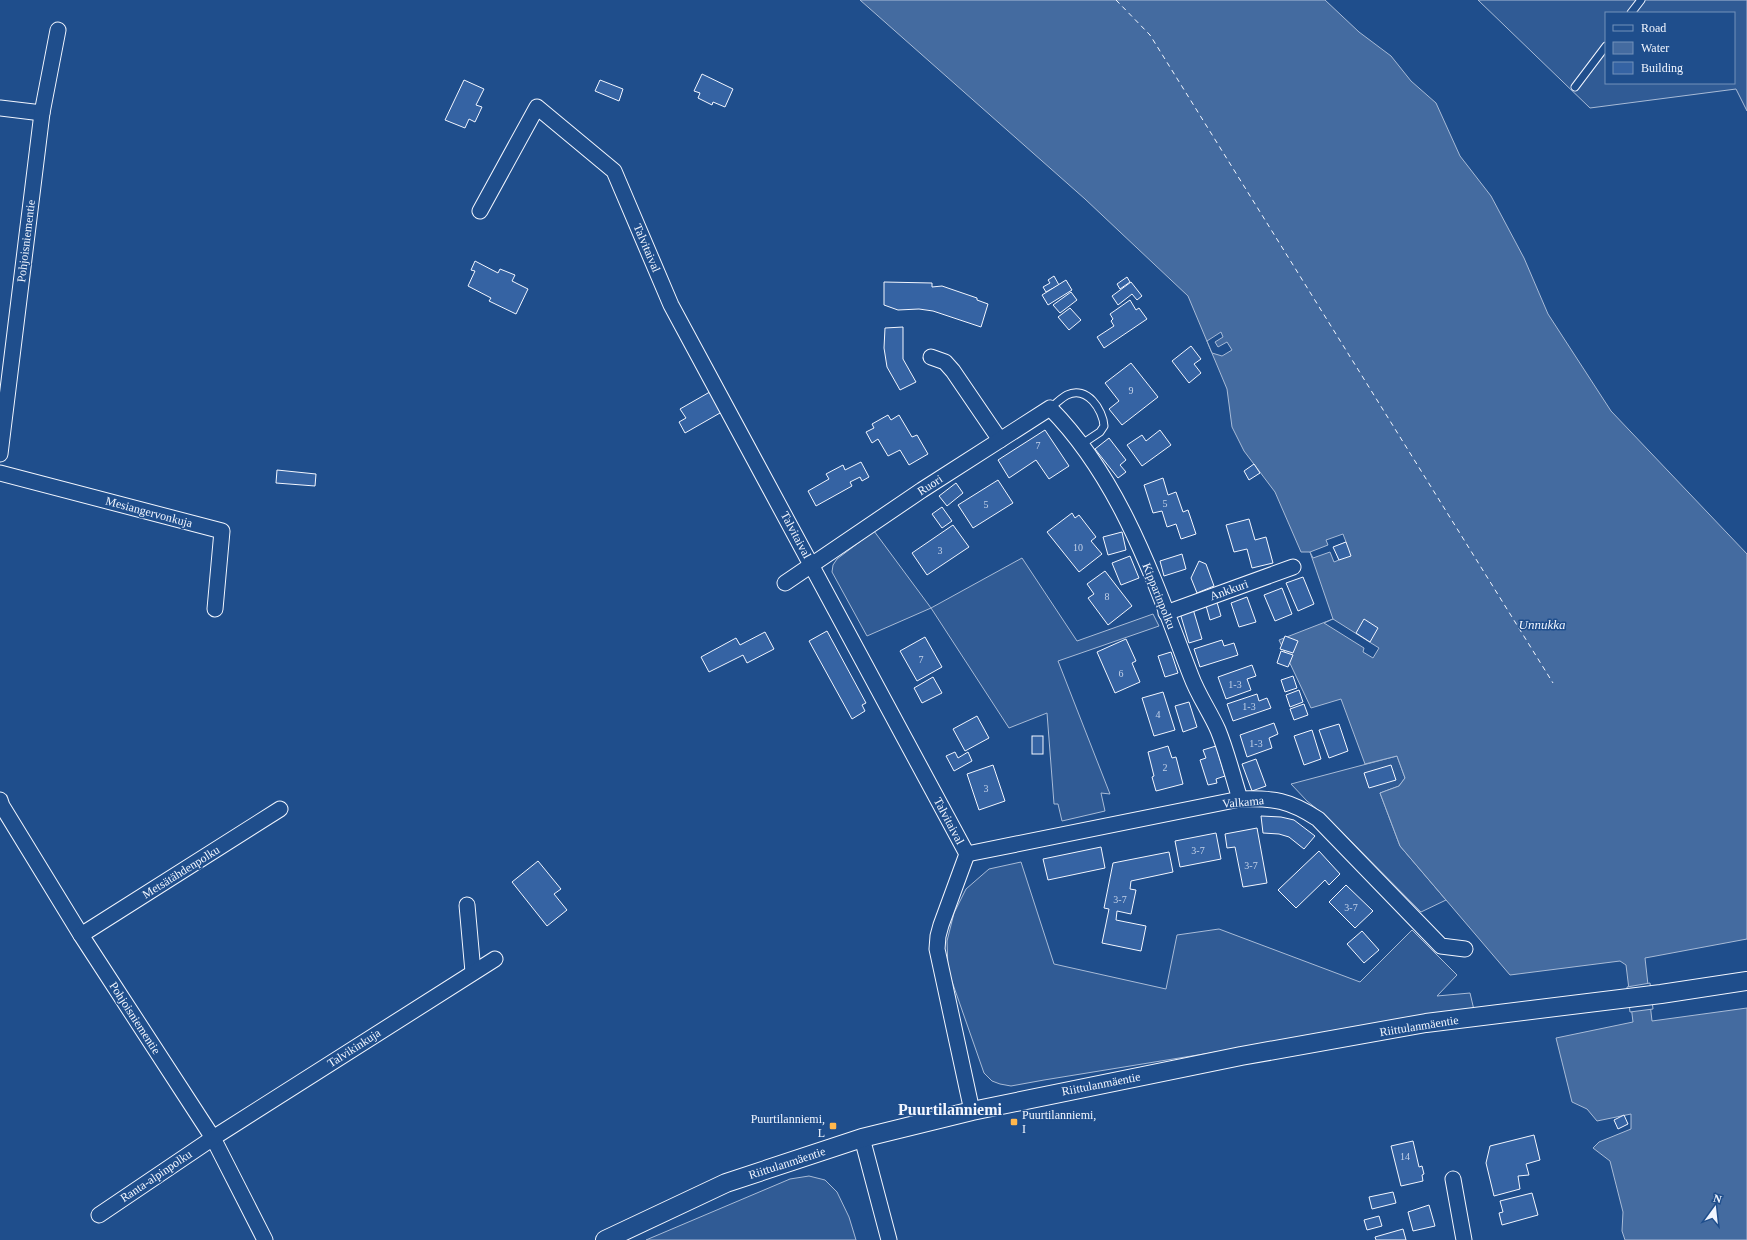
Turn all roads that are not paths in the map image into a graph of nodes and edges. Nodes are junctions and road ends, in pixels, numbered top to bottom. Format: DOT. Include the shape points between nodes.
graph roads {
  1 [pos="1641,0"];
  2 [pos="1632,12"];
  3 [pos="58,30"];
  4 [pos="1605,47"];
  5 [pos="1575,87"];
  6 [pos="0,108"];
  7 [pos="42,113"];
  8 [pos="480,211"];
  9 [pos="932,357"];
  10 [pos="1050,408"];
  11 [pos="1000,440"];
  12 [pos="1082,444"];
  13 [pos="0,454"];
  14 [pos="0,473"];
  15 [pos="811,565"];
  16 [pos="1293,567"];
  17 [pos="785,583"];
  18 [pos="215,609"];
  19 [pos="1166,612"];
  20 [pos="1240,799"];
  21 [pos="0,800"];
  22 [pos="280,809"];
  23 [pos="966,854"];
  24 [pos="467,906"];
  25 [pos="81,935"];
  26 [pos="1465,949"];
  27 [pos="495,959"];
  28 [pos="473,972"];
  29 [pos="1747,981"];
  30 [pos="972,1111"];
  31 [pos="213,1138"];
  32 [pos="862,1138"];
  33 [pos="1453,1179"];
  34 [pos="99,1215"];
  35 [pos="265,1240"];
  36 [pos="604,1240"];
  37 [pos="889,1240"];
  38 [pos="1464,1240"];
  1 -- 2 [label="lane"];
  3 -- 7 [label="street, Pohjoisniementie"];
  4 -- 5 [label="lane"];
  6 -- 7 [label="street"];
  7 -- 13 [label="street, Pohjoisniementie"];
  8 -- 15 [label="street, Talvitaival" via="537,107 614,170 671,305"];
  9 -- 11 [label="street" via="945,362 953,371"];
  10 -- 11 [label="street, Ruori"];
  10 -- 12 [label="street, Kipparinpolku"];
  10 -- 12 [label="lane" via="1068,394 1078,393 1093,401 1100,410 1104,426 1100,432"];
  11 -- 15 [label="street, Ruori"];
  12 -- 19 [label="street, Kipparinpolku" via="1125,515"];
  14 -- 18 [label="street, Mesiangervonkuja" via="222,531"];
  15 -- 17 [label="street, Ruori"];
  15 -- 23 [label="street, Talvitaival"];
  16 -- 19 [label="street, Ankkuri"];
  19 -- 20 [label="street, Kipparinpolku" via="1192,680 1218,731"];
  20 -- 23 [label="street, Valkama"];
  20 -- 26 [label="street, Valkama" via="1261,798 1300,807 1318,819 1441,946"];
  21 -- 25 [label="street, Pohjoisniementie"];
  22 -- 25 [label="street, Metsätähdenpolku"];
  23 -- 30 [label="street, Talvitaival" via="941,925 937,949"];
  24 -- 28 [label="street"];
  25 -- 31 [label="street, Pohjoisniementie"];
  27 -- 28 [label="street, Talvikinkuja"];
  28 -- 31 [label="street, Talvikinkuja"];
  29 -- 30 [label="street, Riittulanmäentie" via="1426,1024 1241,1056"];
  30 -- 32 [label="street, Riittulanmäentie"];
  31 -- 34 [label="street, Ranta-alpinpolku"];
  31 -- 35 [label="street, Pohjoisniementie"];
  32 -- 36 [label="street, Riittulanmäentie" via="726,1183"];
  32 -- 37 [label="street"];
  33 -- 38 [label="street"];
}
